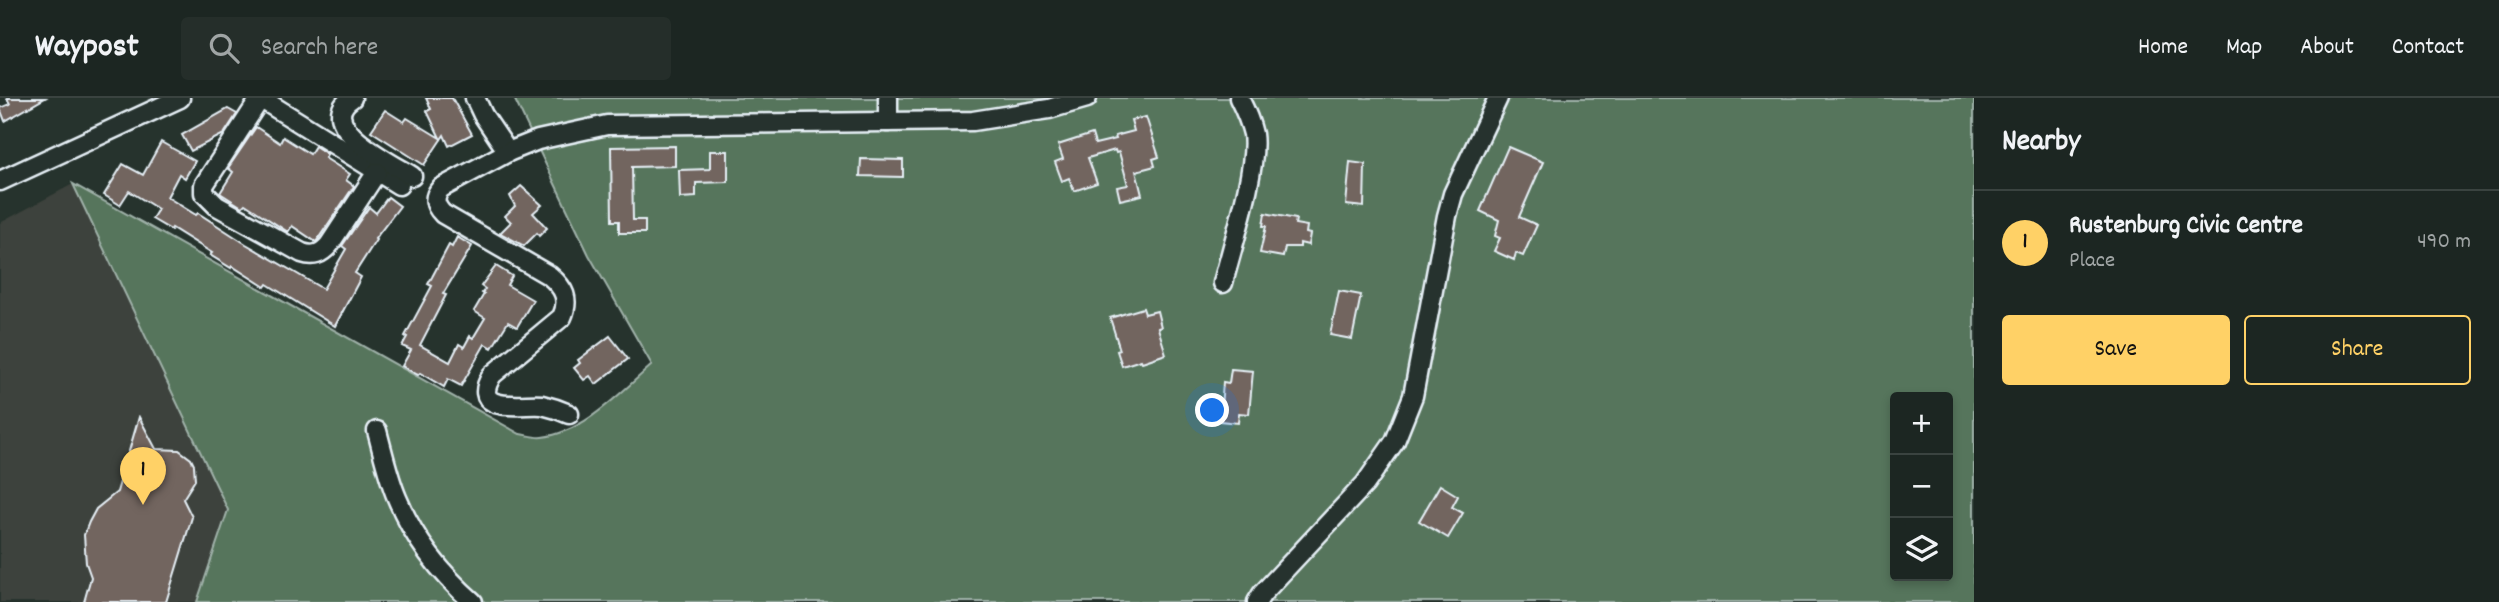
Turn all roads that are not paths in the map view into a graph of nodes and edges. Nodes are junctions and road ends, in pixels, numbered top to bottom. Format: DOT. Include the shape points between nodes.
graph roads {
  1 [pos="180,98"];
  2 [pos="260,98"];
  3 [pos="352,98"];
  4 [pos="475,98"];
  5 [pos="888,98"];
  6 [pos="1087,98"];
  7 [pos="1239,98"];
  8 [pos="1498,98"];
  9 [pos="888,122"];
  10 [pos="508,152"];
  11 [pos="377,172"];
  12 [pos="0,181"];
  13 [pos="1223,283"];
  14 [pos="569,414"];
  15 [pos="377,431"];
  16 [pos="473,602"];
  17 [pos="1257,602"];
  1 -- 12 [label="street"];
  2 -- 11 [label="street"];
  2 -- 11 [label="street" via="204,185 204,193 217,206 310,256 329,245"];
  3 -- 11 [label="street" via="340,111 351,136 406,181"];
  4 -- 10 [label="street"];
  5 -- 9 [label="street"];
  6 -- 9 [label="street" via="973,121"];
  7 -- 13 [label="street" via="1254,148"];
  8 -- 17 [label="street" via="1447,216 1413,396 1395,441 1365,484"];
  9 -- 10 [label="street" via="607,125 538,139"];
  10 -- 14 [label="street" via="441,188 435,201 443,214 561,286 566,295 562,317 492,375 487,393 501,406 539,405"];
  15 -- 16 [label="street" via="396,498 420,542 447,579"];
}
